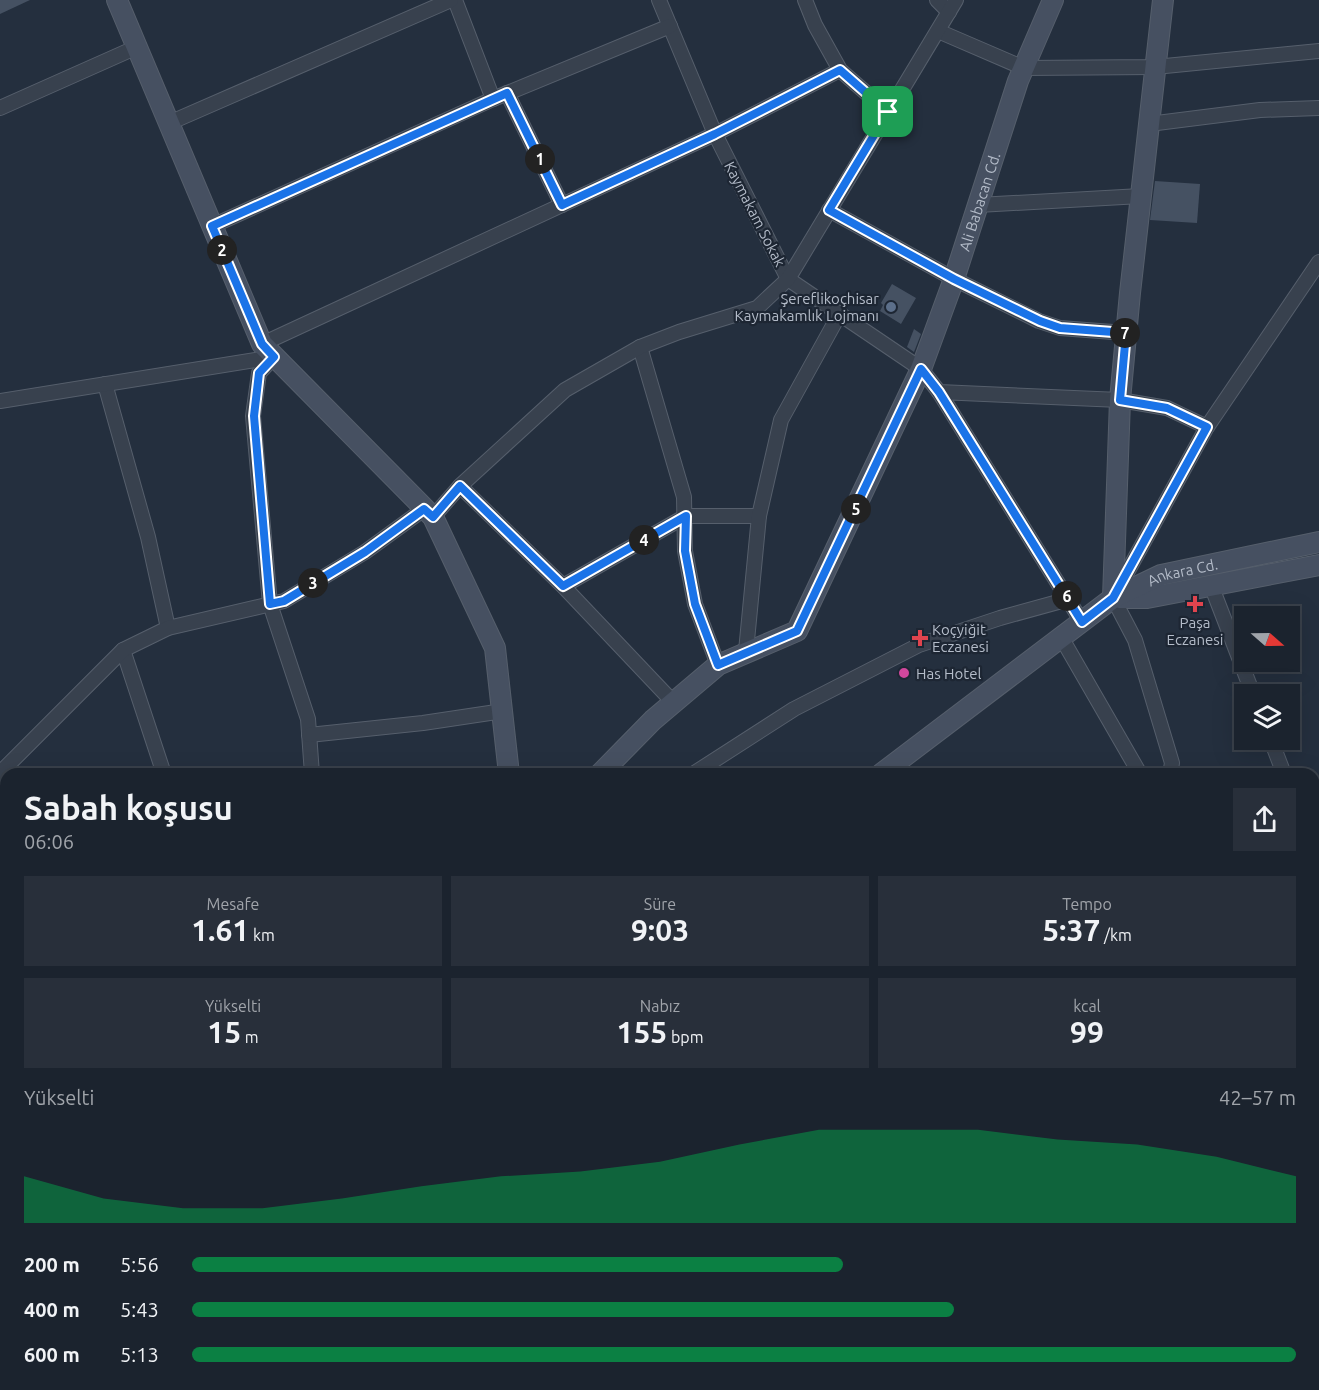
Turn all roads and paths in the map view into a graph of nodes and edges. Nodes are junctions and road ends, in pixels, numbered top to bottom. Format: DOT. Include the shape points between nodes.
graph roads {
  1 [pos="117,0"];
  2 [pos="453,0"];
  3 [pos="659,0"];
  4 [pos="805,0"];
  5 [pos="938,0"];
  6 [pos="956,0"];
  7 [pos="1053,0"];
  8 [pos="1163,0"];
  9 [pos="949,12"];
  10 [pos="670,26"];
  11 [pos="938,31"];
  12 [pos="137,47"];
  13 [pos="1319,51"];
  14 [pos="1024,68"];
  15 [pos="1155,68"];
  16 [pos="840,70"];
  17 [pos="507,93"];
  18 [pos="493,99"];
  19 [pos="0,108"];
  20 [pos="1319,108"];
  21 [pos="888,112"];
  22 [pos="169,123"];
  23 [pos="1149,124"];
  24 [pos="715,134"];
  25 [pos="1141,196"];
  26 [pos="562,205"];
  27 [pos="978,205"];
  28 [pos="829,210"];
  29 [pos="212,226"];
  30 [pos="1319,262"];
  31 [pos="788,279"];
  32 [pos="954,279"];
  33 [pos="839,315"];
  34 [pos="1126,333"];
  35 [pos="640,347"];
  36 [pos="268,351"];
  37 [pos="921,369"];
  38 [pos="105,384"];
  39 [pos="939,392"];
  40 [pos="1120,400"];
  41 [pos="0,401"];
  42 [pos="1207,427"];
  43 [pos="460,486"];
  44 [pos="428,513"];
  45 [pos="686,516"];
  46 [pos="759,516"];
  47 [pos="1319,542"];
  48 [pos="1319,565"];
  49 [pos="1211,585"];
  50 [pos="563,586"];
  51 [pos="1113,598"];
  52 [pos="1069,599"];
  53 [pos="270,604"];
  54 [pos="1082,622"];
  55 [pos="168,628"];
  56 [pos="1061,637"];
  57 [pos="123,650"];
  58 [pos="746,651"];
  59 [pos="718,665"];
  60 [pos="1249,684"];
  61 [pos="673,702"];
  62 [pos="503,711"];
  63 [pos="309,735"];
  64 [pos="1275,750"];
  65 [pos="5,768"];
  66 [pos="163,768"];
  67 [pos="312,768"];
  68 [pos="508,768"];
  69 [pos="606,768"];
  70 [pos="702,768"];
  71 [pos="896,768"];
  72 [pos="1137,768"];
  73 [pos="1171,768"];
  74 [pos="1282,768"];
  1 -- 12 [label="street"];
  2 -- 18 [label="street"];
  2 -- 22 [label="street"];
  3 -- 10 [label="street, Kaymakam Sokak"];
  4 -- 16 [label="street"];
  5 -- 9 [label="street"];
  6 -- 9 [label="street"];
  7 -- 14 [label="street, Ali Babacan Cd."];
  8 -- 15 [label="street"];
  9 -- 11 [label="street"];
  10 -- 17 [label="street"];
  10 -- 24 [label="street, Kaymakam Sokak"];
  11 -- 14 [label="street"];
  11 -- 21 [label="street"];
  12 -- 19 [label="street"];
  12 -- 22 [label="street"];
  13 -- 15 [label="street"];
  14 -- 15 [label="street"];
  14 -- 27 [label="street, Ali Babacan Cd."];
  15 -- 23 [label="street"];
  16 -- 21 [label="street"];
  16 -- 24 [label="street"];
  17 -- 18 [label="street"];
  17 -- 26 [label="street"];
  18 -- 29 [label="street"];
  20 -- 23 [label="street" via="1260,110"];
  21 -- 28 [label="street"];
  22 -- 29 [label="street"];
  23 -- 25 [label="street"];
  24 -- 26 [label="street"];
  24 -- 31 [label="street, Kaymakam Sokak"];
  25 -- 27 [label="street"];
  25 -- 34 [label="street"];
  26 -- 36 [label="street"];
  27 -- 32 [label="street, Ali Babacan Cd."];
  28 -- 31 [label="street"];
  28 -- 32 [label="street"];
  29 -- 36 [label="street"];
  30 -- 42 [label="street"];
  31 -- 33 [label="street, Kaymakam Sokak"];
  31 -- 35 [label="street" via="757,308"];
  32 -- 34 [label="street" via="1060,328"];
  32 -- 37 [label="street, Ali Babacan Cd."];
  33 -- 37 [label="street, Kaymakam Sokak"];
  33 -- 46 [label="street" via="781,420"];
  34 -- 40 [label="street"];
  35 -- 43 [label="street" via="565,390"];
  35 -- 45 [label="street" via="684,497"];
  36 -- 38 [label="street"];
  36 -- 44 [label="street"];
  36 -- 53 [label="street" via="259,373 254,416"];
  37 -- 39 [label="street, Kaymakam Sokak"];
  37 -- 58 [label="street, Ali Babacan Cd." via="797,631"];
  38 -- 41 [label="street"];
  38 -- 55 [label="street" via="148,537"];
  39 -- 40 [label="street"];
  39 -- 52 [label="street, Kaymakam Sokak"];
  40 -- 42 [label="street" via="1167,408"];
  40 -- 51 [label="street"];
  42 -- 51 [label="street"];
  43 -- 44 [label="street"];
  43 -- 50 [label="street"];
  44 -- 53 [label="street" via="284,601"];
  44 -- 62 [label="street" via="495,648"];
  45 -- 46 [label="street"];
  45 -- 50 [label="street"];
  45 -- 59 [label="street" via="685,551 695,604"];
  46 -- 58 [label="street"];
  47 -- 51 [label="street, Ankara Cd." via="1161,575"];
  48 -- 49 [label="street, Ankara Cd."];
  49 -- 51 [label="street, Ankara Cd." via="1148,598"];
  49 -- 60 [label="street"];
  50 -- 61 [label="street"];
  51 -- 54 [label="street"];
  51 -- 73 [label="street" via="1135,640"];
  52 -- 54 [label="street, Kaymakam Sokak"];
  52 -- 70 [label="street" via="919,645 794,709"];
  53 -- 55 [label="street"];
  53 -- 63 [label="street" via="308,719"];
  54 -- 56 [label="street"];
  55 -- 57 [label="street"];
  56 -- 71 [label="street"];
  56 -- 72 [label="street"];
  57 -- 65 [label="street"];
  57 -- 66 [label="street"];
  58 -- 59 [label="street"];
  59 -- 61 [label="street"];
  61 -- 69 [label="street"];
  62 -- 63 [label="street"];
  62 -- 68 [label="street"];
  63 -- 67 [label="street"];
  64 -- 74 [label="street"];
}
